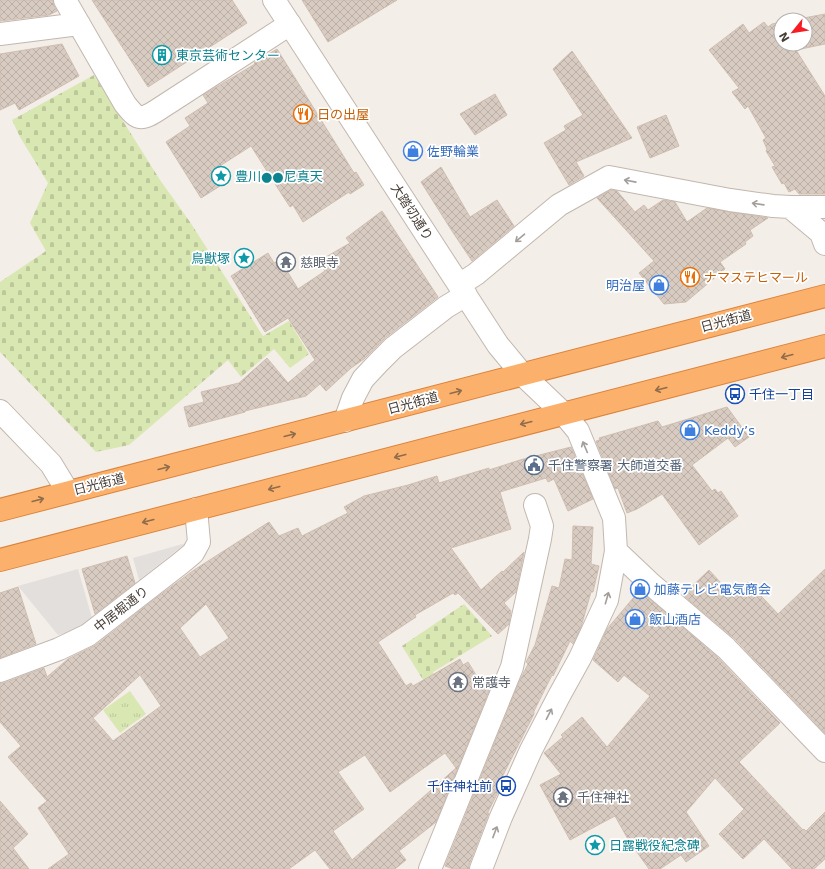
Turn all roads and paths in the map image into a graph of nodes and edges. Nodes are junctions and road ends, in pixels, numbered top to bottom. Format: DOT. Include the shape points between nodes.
graph roads {
  1 [pos="65,0"];
  2 [pos="274,0"];
  3 [pos="79,24"];
  4 [pos="290,24"];
  5 [pos="0,34"];
  6 [pos="790,207"];
  7 [pos="825,207"];
  8 [pos="824,235"];
  9 [pos="463,290"];
  10 [pos="825,296"];
  11 [pos="825,346"];
  12 [pos="522,374"];
  13 [pos="0,410"];
  14 [pos="564,414"];
  15 [pos="345,421"];
  16 [pos="68,492"];
  17 [pos="535,505"];
  18 [pos="196,509"];
  19 [pos="0,510"];
  20 [pos="616,551"];
  21 [pos="0,560"];
  22 [pos="0,671"];
  23 [pos="825,751"];
  24 [pos="430,869"];
  25 [pos="481,869"];
  1 -- 3 [label="street"];
  2 -- 4 [label="street, 大踏切通り"];
  3 -- 4 [label="street" via="125,104 134,115 140,117 146,117"];
  3 -- 5 [label="street"];
  4 -- 9 [label="street, 大踏切通り"];
  6 -- 7 [label="street"];
  6 -- 8 [label="street"];
  6 -- 9 [label="street, one-way" via="730,200 609,177 559,205 476,274"];
  9 -- 12 [label="street, 大踏切通り" via="498,345"];
  9 -- 15 [label="street" via="378,362 363,379"];
  10 -- 12 [label="highway, 日光街道"];
  11 -- 14 [label="highway, one-way"];
  12 -- 14 [label="street, 大踏切通り"];
  15 -- 12 [label="highway, 日光街道, one-way"];
  13 -- 16 [label="street" via="51,464"];
  14 -- 18 [label="highway, one-way"];
  20 -- 14 [label="street, 大踏切通り, one-way" via="614,518 578,432"];
  16 -- 15 [label="highway, 日光街道, one-way"];
  19 -- 16 [label="highway, 日光街道, one-way"];
  17 -- 24 [label="street" via="542,526 512,667"];
  18 -- 21 [label="highway, one-way"];
  18 -- 22 [label="street, 中居堀通り" via="199,542 181,563 88,635"];
  20 -- 23 [label="street" via="726,648"];
  25 -- 20 [label="street, 大踏切通り, one-way" via="531,750 580,658 607,600"];
}
